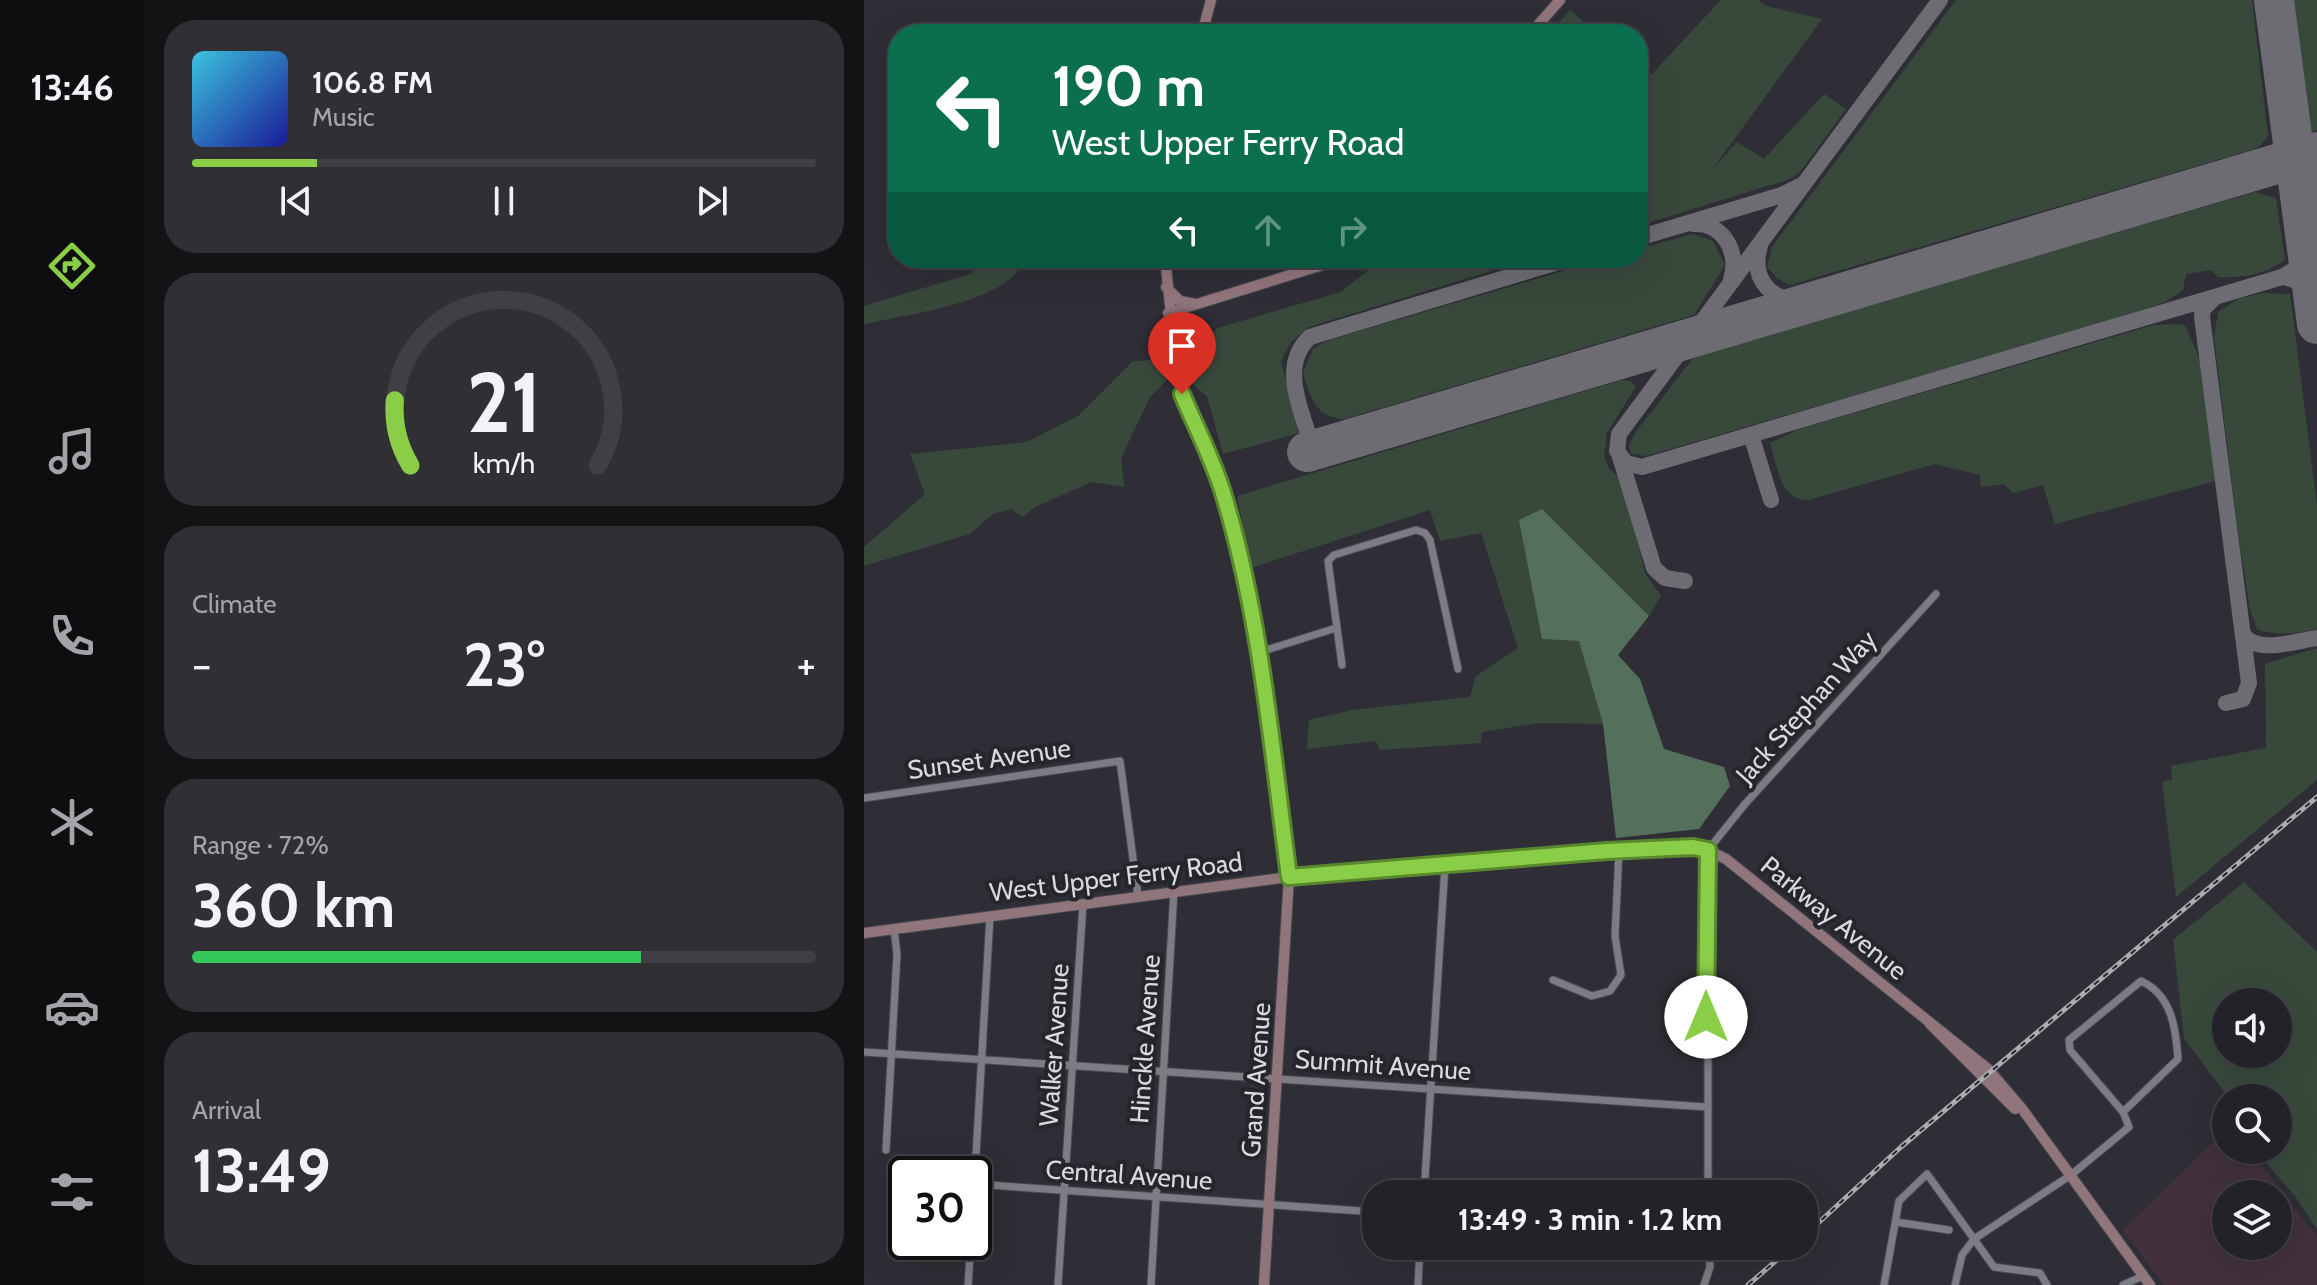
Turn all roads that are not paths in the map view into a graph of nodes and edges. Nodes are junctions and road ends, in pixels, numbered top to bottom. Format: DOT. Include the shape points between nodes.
graph roads {
  1 [pos="1211,0"];
  2 [pos="1560,0"];
  3 [pos="1205,24"];
  4 [pos="1539,24"];
  5 [pos="1165,268"];
  6 [pos="1313,268"];
  7 [pos="1166,287"];
  8 [pos="1197,304"];
  9 [pos="1168,313"];
  10 [pos="1936,594"];
  11 [pos="1336,628"];
  12 [pos="1257,653"];
  13 [pos="1342,665"];
  14 [pos="1458,669"];
  15 [pos="864,798"];
  16 [pos="1619,850"];
  17 [pos="1708,850"];
  18 [pos="1445,865"];
  19 [pos="1289,877"];
  20 [pos="1174,891"];
  21 [pos="1138,896"];
  22 [pos="1083,904"];
  23 [pos="990,916"];
  24 [pos="894,929"];
  25 [pos="864,933"];
  26 [pos="1553,980"];
  27 [pos="864,1052"];
  28 [pos="891,1054"];
  29 [pos="982,1060"];
  30 [pos="1073,1066"];
  31 [pos="1163,1072"];
  32 [pos="1278,1078"];
  33 [pos="1431,1089"];
  34 [pos="1707,1107"];
  35 [pos="2123,1112"];
  36 [pos="886,1150"];
  37 [pos="976,1156"];
  38 [pos="2071,1175"];
  39 [pos="1425,1180"];
  40 [pos="1708,1180"];
  41 [pos="992,1188"];
  42 [pos="1065,1191"];
  43 [pos="1155,1198"];
  44 [pos="1270,1204"];
  45 [pos="1362,1211"];
  46 [pos="1896,1222"];
  47 [pos="1949,1230"];
  48 [pos="1974,1239"];
  49 [pos="970,1260"];
  50 [pos="1419,1260"];
  51 [pos="1710,1260"];
  52 [pos="2141,1282"];
  53 [pos="968,1285"];
  54 [pos="1058,1285"];
  55 [pos="1151,1285"];
  56 [pos="1264,1285"];
  57 [pos="1418,1285"];
  58 [pos="1704,1285"];
  59 [pos="1884,1285"];
  60 [pos="1955,1285"];
  61 [pos="2047,1285"];
  62 [pos="2123,1285"];
  1 -- 3 [label="main road"];
  2 -- 4 [label="main road"];
  5 -- 7 [label="main road, Grand Avenue"];
  6 -- 8 [label="main road"];
  7 -- 8 [label="main road" via="1180,301"];
  7 -- 9 [label="main road, Grand Avenue"];
  8 -- 9 [label="main road"];
  9 -- 12 [label="main road, Grand Avenue" via="1178,379 1229,513"];
  10 -- 17 [label="street, Jack Stephan Way"];
  11 -- 12 [label="street"];
  11 -- 13 [label="street"];
  11 -- 14 [label="street" via="1326,569 1334,555 1421,531 1430,540"];
  12 -- 19 [label="main road, Grand Avenue"];
  15 -- 21 [label="street, Sunset Avenue" via="1120,761"];
  16 -- 17 [label="main road, West Upper Ferry Road"];
  16 -- 18 [label="main road, West Upper Ferry Road"];
  16 -- 26 [label="street" via="1618,981 1610,991 1592,996"];
  17 -- 34 [label="street"];
  17 -- 38 [label="main road, Parkway Avenue" via="1726,859 1988,1069"];
  18 -- 19 [label="main road, West Upper Ferry Road"];
  18 -- 33 [label="street"];
  19 -- 20 [label="main road, West Upper Ferry Road"];
  19 -- 32 [label="main road, Grand Avenue"];
  20 -- 21 [label="main road, West Upper Ferry Road"];
  20 -- 31 [label="street, Hinckle Avenue"];
  21 -- 22 [label="main road, West Upper Ferry Road"];
  22 -- 23 [label="main road, West Upper Ferry Road"];
  22 -- 30 [label="street, Walker Avenue"];
  23 -- 24 [label="main road, West Upper Ferry Road"];
  23 -- 29 [label="street"];
  24 -- 25 [label="main road, West Upper Ferry Road"];
  24 -- 28 [label="street"];
  27 -- 28 [label="street, Summit Avenue"];
  28 -- 29 [label="street, Summit Avenue"];
  28 -- 36 [label="street"];
  29 -- 30 [label="street, Summit Avenue"];
  29 -- 37 [label="street"];
  30 -- 31 [label="street, Summit Avenue"];
  30 -- 42 [label="street, Walker Avenue"];
  31 -- 32 [label="street, Summit Avenue"];
  31 -- 43 [label="street, Hinckle Avenue"];
  32 -- 33 [label="street, Summit Avenue"];
  32 -- 44 [label="main road, Grand Avenue"];
  33 -- 34 [label="street, Summit Avenue"];
  33 -- 39 [label="street"];
  34 -- 40 [label="street"];
  35 -- 35 [label="street" via="2070,1050 2069,1040 2141,981 2172,1012 2178,1059"];
  35 -- 38 [label="street" via="2129,1127"];
  38 -- 48 [label="street"];
  38 -- 52 [label="main road, Parkway Avenue"];
  41 -- 42 [label="street, Central Avenue"];
  42 -- 43 [label="street, Central Avenue"];
  42 -- 54 [label="street, Walker Avenue"];
  43 -- 44 [label="street, Central Avenue"];
  43 -- 55 [label="street, Hinckle Avenue"];
  44 -- 45 [label="street, Central Avenue"];
  44 -- 56 [label="main road, Grand Avenue"];
  46 -- 47 [label="street"];
  46 -- 48 [label="street" via="1899,1201 1927,1174"];
  46 -- 59 [label="street"];
  48 -- 60 [label="street" via="1962,1255"];
  48 -- 61 [label="street" via="1994,1267 2040,1273"];
  49 -- 53 [label="street"];
  50 -- 57 [label="street"];
  51 -- 58 [label="street"];
  52 -- 62 [label="street"];
}
